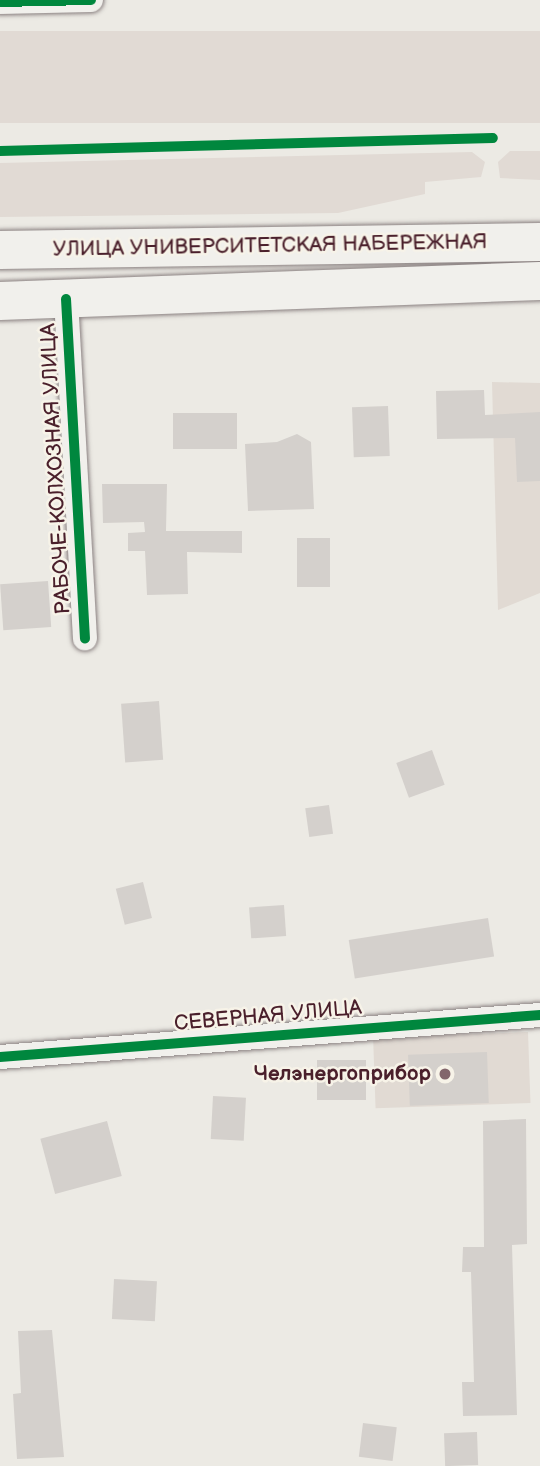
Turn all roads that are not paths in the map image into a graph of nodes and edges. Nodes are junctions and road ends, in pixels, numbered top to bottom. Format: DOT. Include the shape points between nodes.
graph roads {
  1 [pos="91,0"];
  2 [pos="0,2"];
  3 [pos="540,242"];
  4 [pos="0,250"];
  5 [pos="540,281"];
  6 [pos="66,299"];
  7 [pos="0,301"];
  8 [pos="85,638"];
  9 [pos="540,1015"];
  10 [pos="0,1057"];
  1 -- 2 [label="street"];
  3 -- 4 [label="main road, УЛИЦА УНИВЕРСИТЕТСКАЯ НАБЕРЕЖНАЯ"];
  5 -- 6 [label="main road, УЛИЦА УНИВЕРСИТЕТСКАЯ НАБЕРЕЖНАЯ"];
  6 -- 7 [label="main road, УЛИЦА УНИВЕРСИТЕТСКАЯ НАБЕРЕЖНАЯ"];
  6 -- 8 [label="street, РАБОЧЕ-КОЛХОЗНАЯ УЛИЦА"];
  9 -- 10 [label="street, СЕВЕРНАЯ УЛИЦА"];
}
